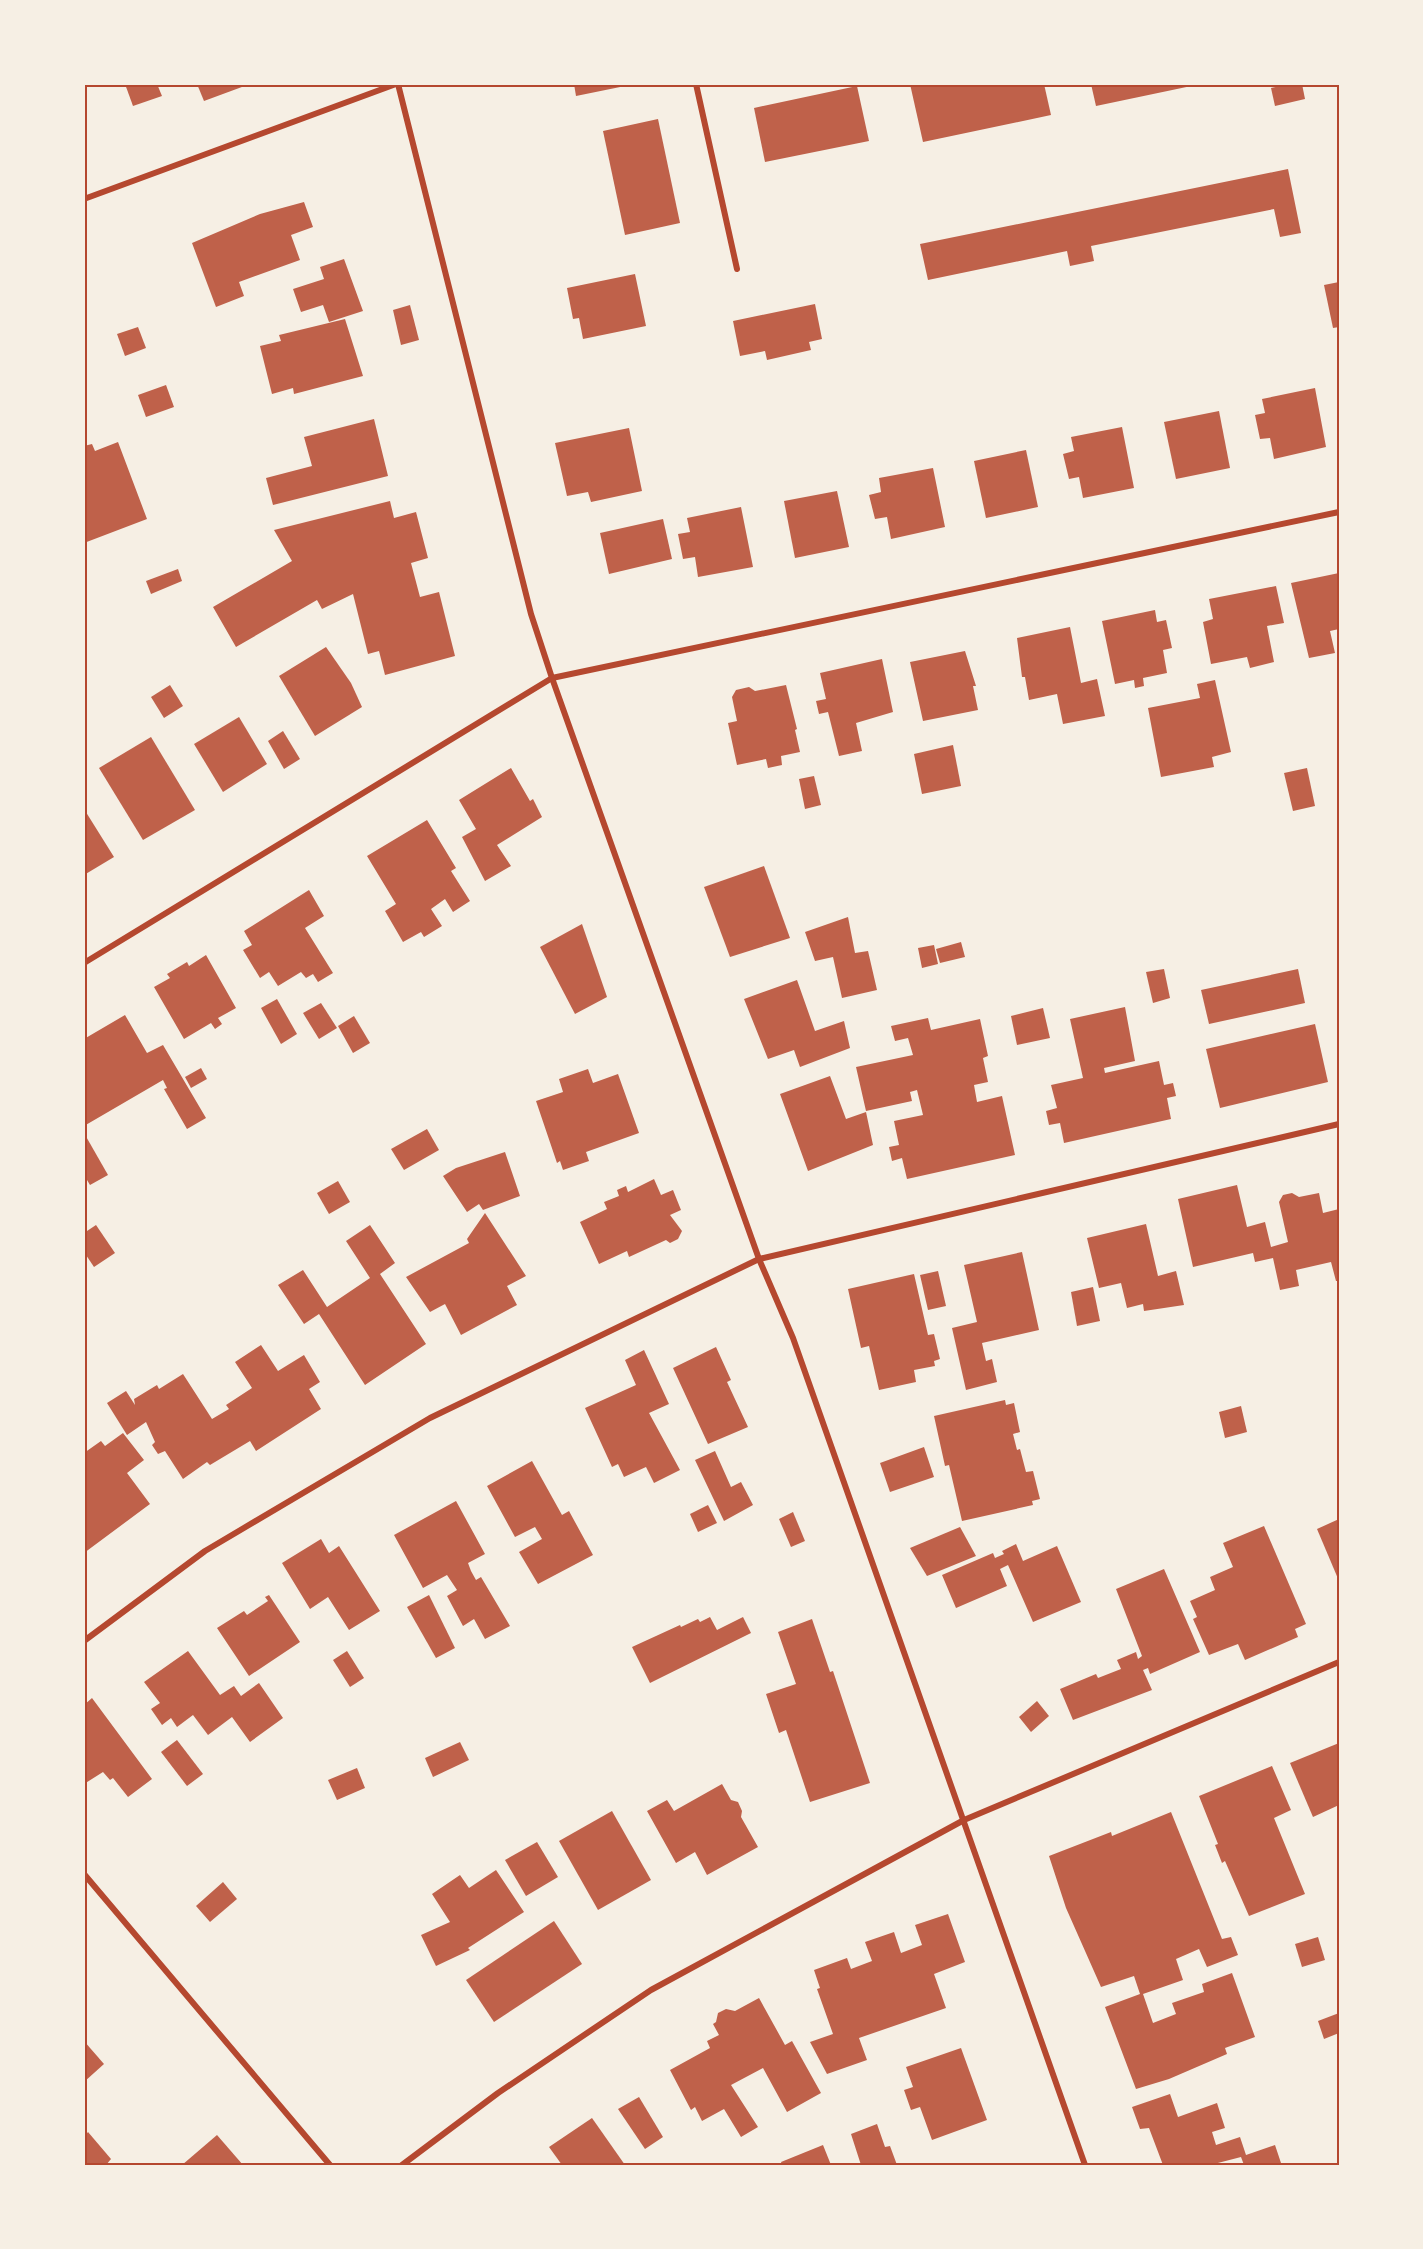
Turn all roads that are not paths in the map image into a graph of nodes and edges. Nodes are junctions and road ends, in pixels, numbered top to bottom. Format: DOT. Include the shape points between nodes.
graph roads {
  1 [pos="397,84"];
  2 [pos="696,84"];
  3 [pos="84,199"];
  4 [pos="737,268"];
  5 [pos="1339,512"];
  6 [pos="552,678"];
  7 [pos="84,963"];
  8 [pos="1339,1124"];
  9 [pos="759,1259"];
  10 [pos="84,1641"];
  11 [pos="1339,1662"];
  12 [pos="964,1820"];
  13 [pos="84,1874"];
  14 [pos="330,2165"];
  15 [pos="402,2165"];
  16 [pos="1085,2165"];
  1 -- 3 [label="street"];
  1 -- 6 [label="street" via="531,614"];
  2 -- 4 [label="street"];
  5 -- 6 [label="street"];
  6 -- 7 [label="street"];
  6 -- 9 [label="street"];
  8 -- 9 [label="street"];
  9 -- 10 [label="street" via="430,1418 205,1551"];
  9 -- 12 [label="street" via="793,1338"];
  11 -- 12 [label="street"];
  12 -- 15 [label="street" via="651,1990 498,2093"];
  12 -- 16 [label="street"];
  13 -- 14 [label="street"];
}
